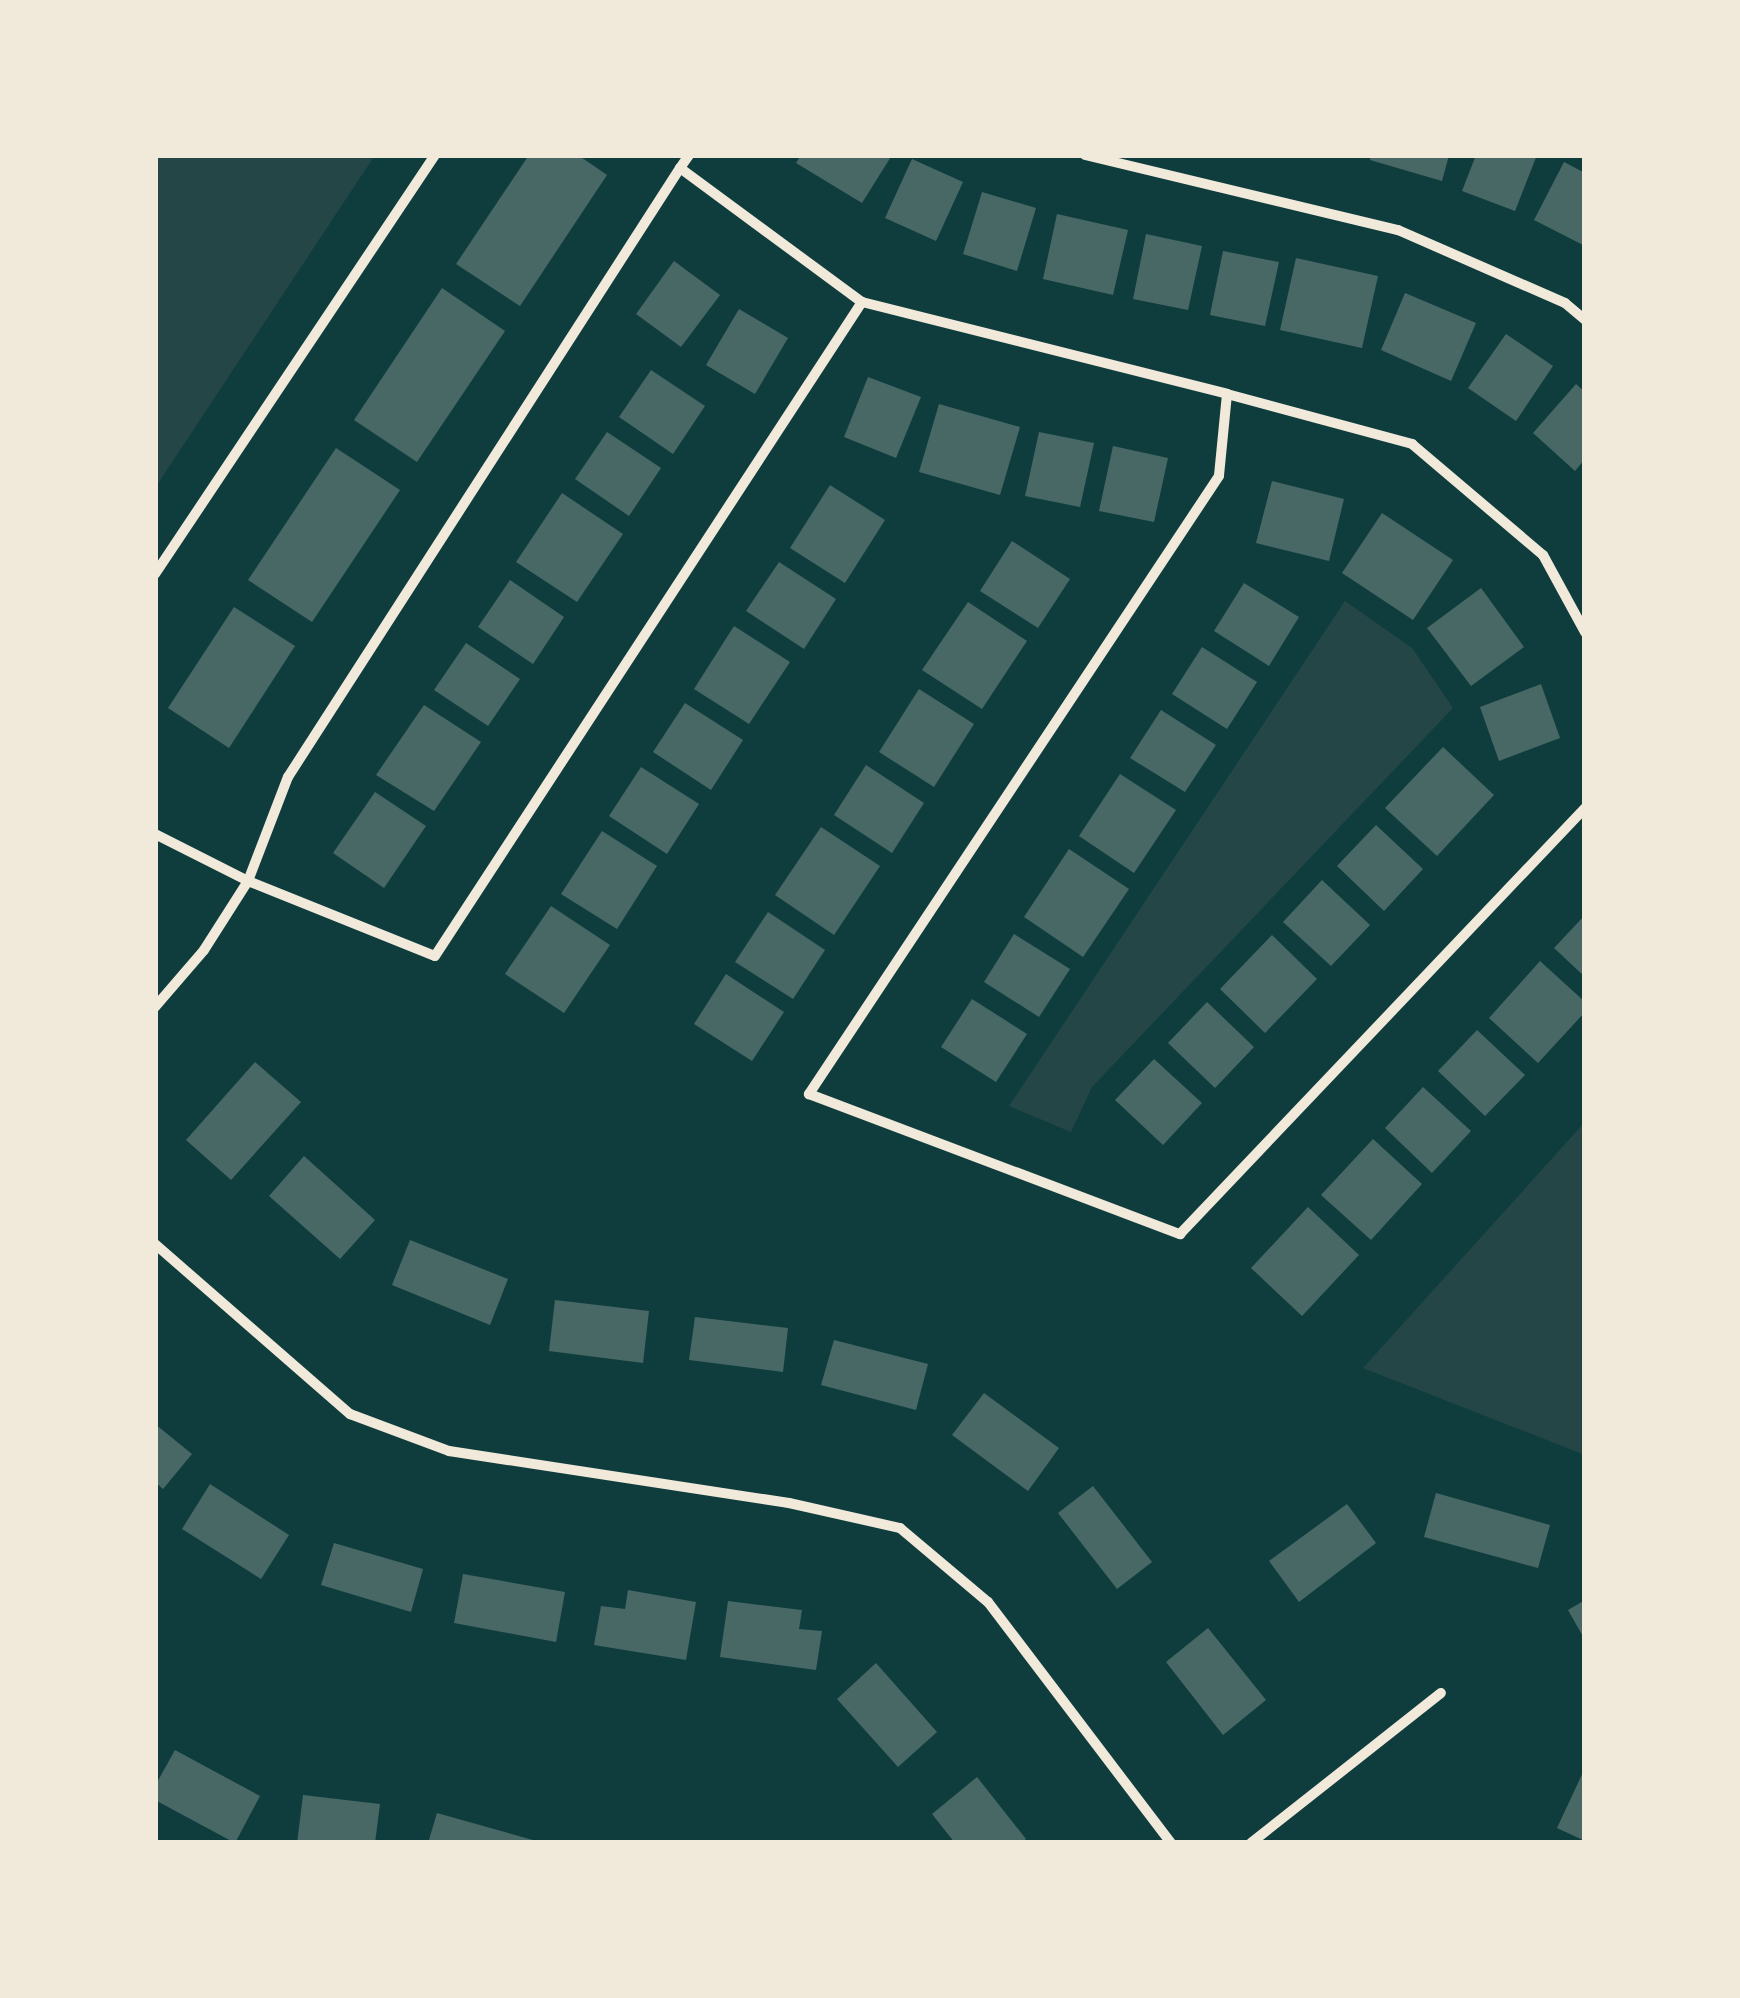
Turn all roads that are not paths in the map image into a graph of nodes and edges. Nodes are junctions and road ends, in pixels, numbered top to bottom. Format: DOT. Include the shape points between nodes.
graph roads {
  1 [pos="436,155"];
  2 [pos="689,155"];
  3 [pos="1085,155"];
  4 [pos="680,168"];
  5 [pos="862,302"];
  6 [pos="1585,320"];
  7 [pos="1226,394"];
  8 [pos="155,574"];
  9 [pos="1585,632"];
  10 [pos="1585,808"];
  11 [pos="155,834"];
  12 [pos="248,881"];
  13 [pos="155,1007"];
  14 [pos="155,1244"];
  15 [pos="1440,1693"];
  16 [pos="1171,1843"];
  17 [pos="1251,1843"];
  1 -- 8 [label="street"];
  2 -- 4 [label="street"];
  3 -- 6 [label="street" via="1398,230 1565,303"];
  4 -- 5 [label="street"];
  4 -- 12 [label="street" via="288,777"];
  5 -- 7 [label="street"];
  5 -- 12 [label="street" via="435,956"];
  7 -- 9 [label="street" via="1412,444 1544,555"];
  7 -- 10 [label="street" via="1219,476 809,1094 1180,1234"];
  11 -- 12 [label="street"];
  12 -- 13 [label="street" via="204,950"];
  14 -- 16 [label="street" via="350,1414 449,1451 789,1503 900,1528 988,1602"];
  15 -- 17 [label="street"];
}
